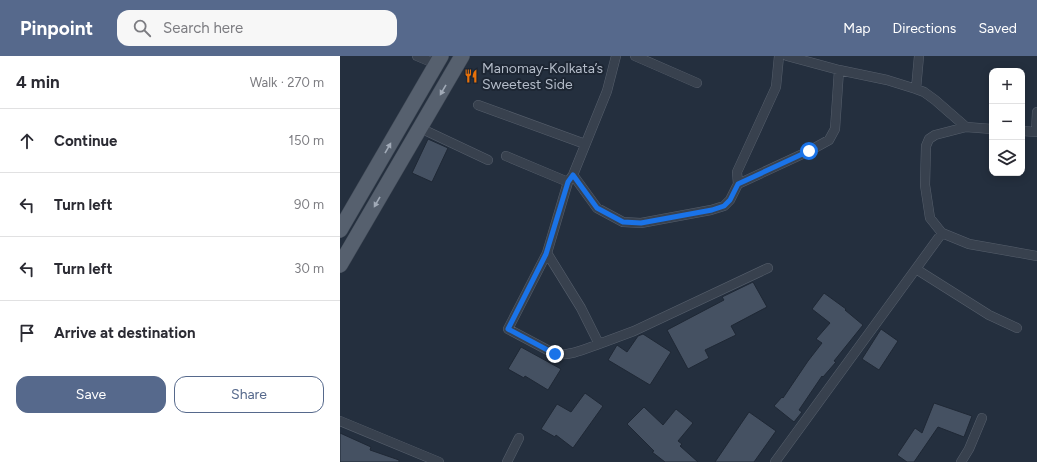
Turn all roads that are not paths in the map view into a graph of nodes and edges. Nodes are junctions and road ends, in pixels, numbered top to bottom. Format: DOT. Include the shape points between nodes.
graph roads {
  1 [pos="417,56"];
  2 [pos="462,56"];
  3 [pos="616,56"];
  4 [pos="634,56"];
  5 [pos="779,56"];
  6 [pos="788,56"];
  7 [pos="919,56"];
  8 [pos="439,60"];
  9 [pos="839,70"];
  10 [pos="697,83"];
  11 [pos="916,89"];
  12 [pos="478,105"];
  13 [pos="1037,112"];
  14 [pos="966,127"];
  15 [pos="420,128"];
  16 [pos="989,129"];
  17 [pos="1025,131"];
  18 [pos="1036,132"];
  19 [pos="585,144"];
  20 [pos="506,156"];
  21 [pos="488,160"];
  22 [pos="571,179"];
  23 [pos="738,184"];
  24 [pos="340,230"];
  25 [pos="942,234"];
  26 [pos="546,254"];
  27 [pos="1037,256"];
  28 [pos="340,265"];
  29 [pos="768,268"];
  30 [pos="916,269"];
  31 [pos="1017,328"];
  32 [pos="598,344"];
  33 [pos="982,418"];
  34 [pos="340,421"];
  35 [pos="519,438"];
  36 [pos="438,462"];
  37 [pos="507,462"];
  38 [pos="775,462"];
  39 [pos="961,462"];
  1 -- 8 [label="street"];
  2 -- 15 [label="main road, one-way"];
  3 -- 19 [label="street" via="607,91"];
  4 -- 10 [label="street"];
  5 -- 23 [label="street" via="776,87 737,172"];
  6 -- 9 [label="street"];
  7 -- 11 [label="street"];
  24 -- 8 [label="main road, one-way"];
  9 -- 11 [label="street"];
  9 -- 23 [label="street" via="835,128 829,140"];
  11 -- 14 [label="street" via="935,100"];
  12 -- 19 [label="street"];
  13 -- 18 [label="street"];
  14 -- 16 [label="street"];
  14 -- 25 [label="street" via="935,135 929,139 926,146 925,186 930,218"];
  15 -- 21 [label="street"];
  15 -- 28 [label="main road, one-way"];
  17 -- 18 [label="street"];
  19 -- 22 [label="street"];
  20 -- 22 [label="street"];
  22 -- 23 [label="street" via="597,208 623,222 641,223 724,206"];
  22 -- 26 [label="street"];
  25 -- 27 [label="street" via="970,244"];
  25 -- 30 [label="street"];
  26 -- 32 [label="street" via="581,308"];
  26 -- 32 [label="street" via="508,329 555,354 569,354"];
  29 -- 32 [label="street" via="634,331"];
  30 -- 31 [label="street" via="988,315"];
  30 -- 38 [label="street"];
  33 -- 39 [label="street" via="970,449"];
  34 -- 36 [label="street"];
  35 -- 37 [label="street"];
}
